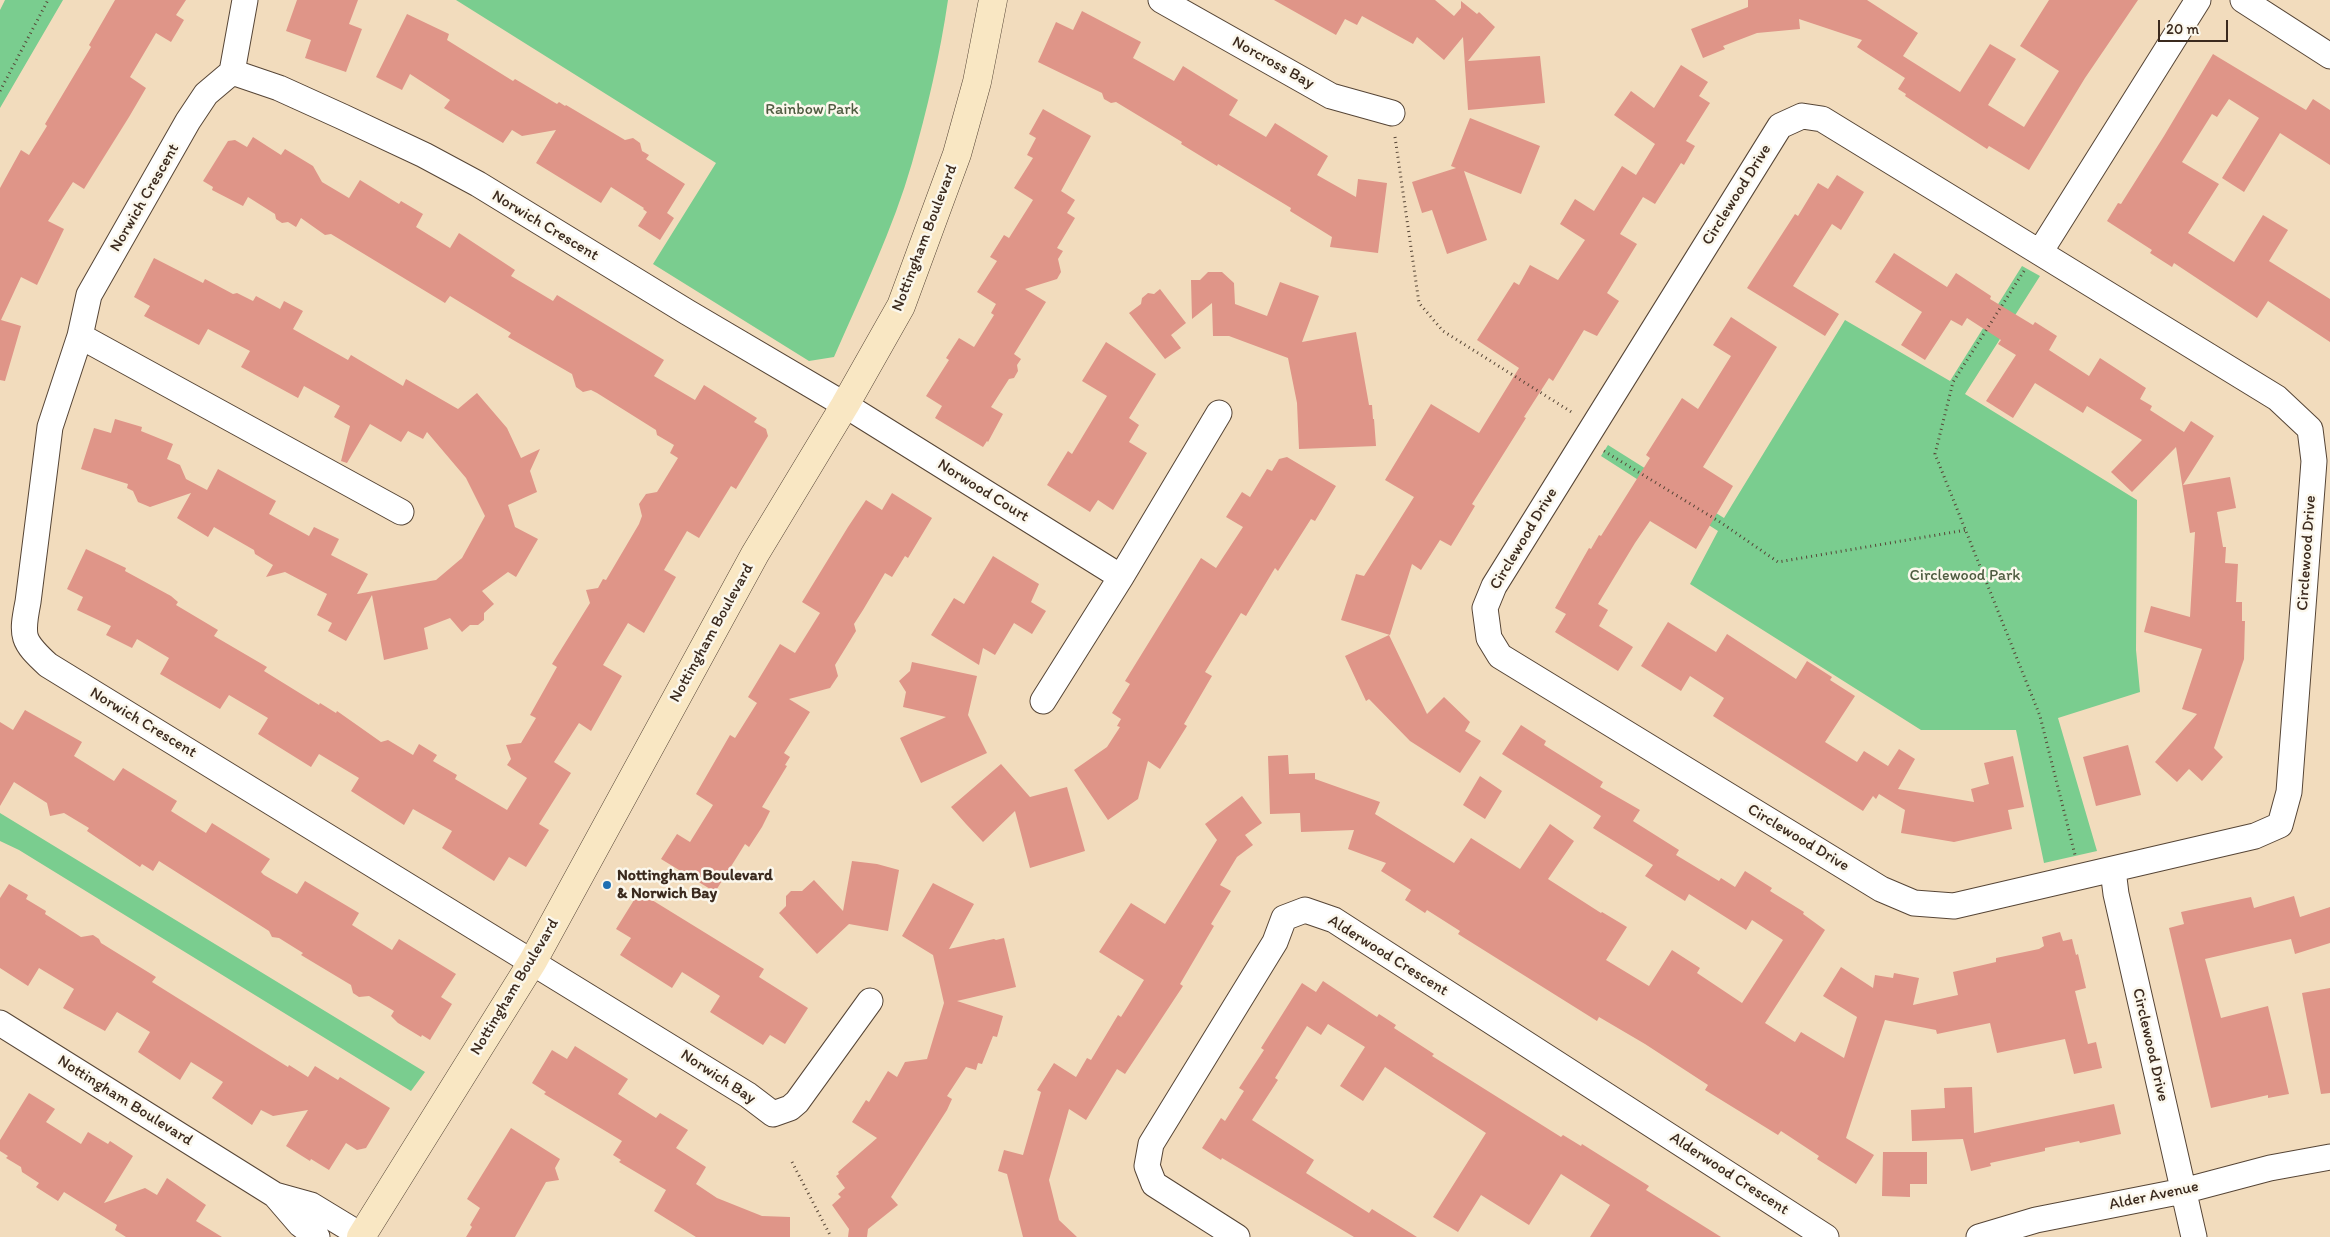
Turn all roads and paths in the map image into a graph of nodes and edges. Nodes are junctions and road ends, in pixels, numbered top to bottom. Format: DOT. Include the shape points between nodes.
graph roads {
  1 [pos="48,0"];
  2 [pos="245,0"];
  3 [pos="993,0"];
  4 [pos="1161,0"];
  5 [pos="2198,0"];
  6 [pos="2243,0"];
  7 [pos="2330,56"];
  8 [pos="232,72"];
  9 [pos="0,91"];
  10 [pos="1392,112"];
  11 [pos="2034,258"];
  12 [pos="80,336"];
  13 [pos="845,405"];
  14 [pos="1219,413"];
  15 [pos="1580,417"];
  16 [pos="1600,448"];
  17 [pos="401,512"];
  18 [pos="1966,530"];
  19 [pos="1121,577"];
  20 [pos="1043,701"];
  21 [pos="2075,858"];
  22 [pos="2113,870"];
  23 [pos="533,961"];
  24 [pos="870,1000"];
  25 [pos="0,1023"];
  26 [pos="2330,1157"];
  27 [pos="792,1162"];
  28 [pos="2183,1191"];
  29 [pos="275,1195"];
  30 [pos="317,1237"];
  31 [pos="362,1237"];
  32 [pos="831,1237"];
  33 [pos="1237,1237"];
  34 [pos="1826,1237"];
  35 [pos="1979,1237"];
  36 [pos="2194,1237"];
  1 -- 9 [label="path"];
  2 -- 8 [label="street"];
  3 -- 13 [label="street, Nottingham Boulevard" via="957,154 930,229 901,306"];
  4 -- 10 [label="street, Norcross Bay" via="1331,96"];
  5 -- 11 [label="street"];
  6 -- 7 [label="street"];
  8 -- 12 [label="street, Norwich Crescent" via="206,94 188,121 89,295"];
  8 -- 13 [label="street, Norwich Crescent" via="279,88 432,159"];
  10 -- 15 [label="path" via="1419,303 1443,331"];
  11 -- 18 [label="path" via="1953,382 1935,454"];
  11 -- 22 [label="street, Circlewood Drive" via="2276,398 2310,429 2314,462 2289,792 2280,825 2255,836"];
  11 -- 22 [label="street, Circlewood Drive" via="1822,119 1802,116 1780,126 1494,586 1485,608 1490,638 1500,656 1881,889 1914,903 1954,906"];
  12 -- 17 [label="street"];
  12 -- 23 [label="street, Norwich Crescent" via="50,427 23,628 29,647 48,665"];
  13 -- 19 [label="street, Norwood Court"];
  13 -- 23 [label="street, Nottingham Boulevard" via="755,554"];
  14 -- 19 [label="street"];
  16 -- 18 [label="path" via="1778,562"];
  18 -- 21 [label="path" via="2040,716"];
  19 -- 20 [label="street"];
  22 -- 28 [label="street, Circlewood Drive"];
  23 -- 24 [label="street, Norwich Bay" via="748,1095 773,1114 797,1102"];
  23 -- 31 [label="street, Nottingham Boulevard"];
  25 -- 29 [label="street, Nottingham Boulevard"];
  26 -- 28 [label="street, Alder Avenue" via="2270,1168"];
  27 -- 32 [label="path"];
  28 -- 35 [label="street, Alder Avenue" via="2036,1220"];
  28 -- 36 [label="street, Circlewood Drive"];
  29 -- 30 [label="street, Nottingham Boulevard" via="300,1224"];
  29 -- 31 [label="street, Nottingham Boulevard" via="311,1205"];
  33 -- 34 [label="street, Alderwood Crescent" via="1154,1184 1146,1166 1151,1144 1275,942 1284,918 1305,910 1334,920"];
}
